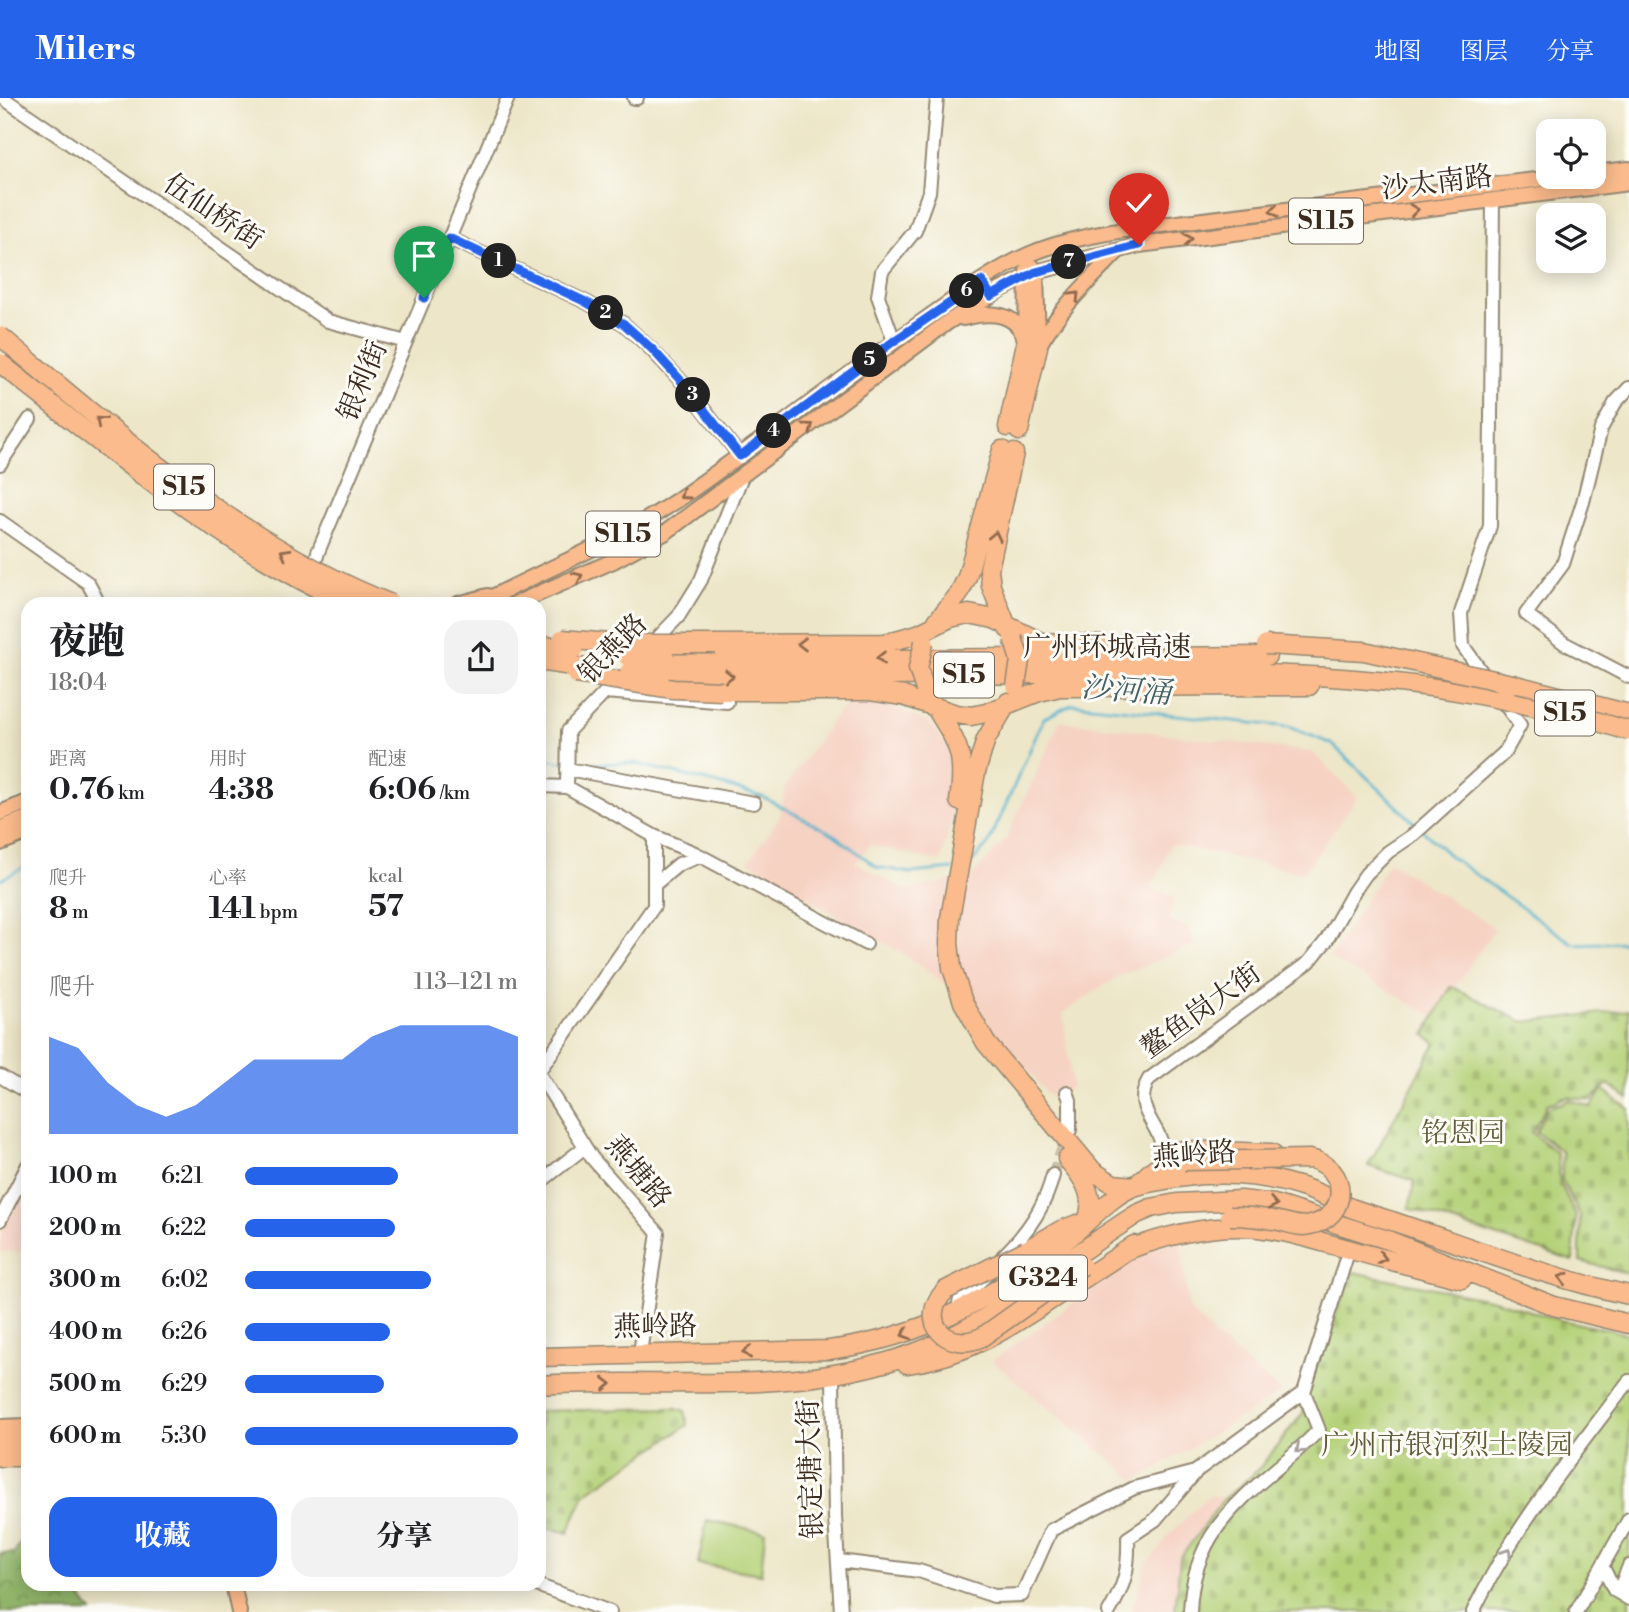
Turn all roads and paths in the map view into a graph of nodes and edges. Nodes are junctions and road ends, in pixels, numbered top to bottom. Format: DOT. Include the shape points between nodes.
graph roads {
  1 [pos="3,98"];
  2 [pos="508,98"];
  3 [pos="937,98"];
  4 [pos="1629,169"];
  5 [pos="1606,172"];
  6 [pos="1536,180"];
  7 [pos="1629,183"];
  8 [pos="1493,200"];
  9 [pos="449,238"];
  10 [pos="1119,250"];
  11 [pos="1026,256"];
  12 [pos="1032,274"];
  13 [pos="982,281"];
  14 [pos="991,296"];
  15 [pos="948,322"];
  16 [pos="0,336"];
  17 [pos="894,341"];
  18 [pos="406,342"];
  19 [pos="1032,345"];
  20 [pos="0,363"];
  21 [pos="1629,388"];
  22 [pos="30,419"];
  23 [pos="1014,429"];
  24 [pos="740,456"];
  25 [pos="0,464"];
  26 [pos="742,476"];
  27 [pos="0,521"];
  28 [pos="496,594"];
  29 [pos="95,597"];
  30 [pos="331,597"];
  31 [pos="335,597"];
  32 [pos="376,597"];
  33 [pos="485,597"];
  34 [pos="491,597"];
  35 [pos="531,597"];
  36 [pos="932,628"];
  37 [pos="1014,632"];
  38 [pos="546,638"];
  39 [pos="546,646"];
  40 [pos="546,664"];
  41 [pos="546,665"];
  42 [pos="1267,665"];
  43 [pos="663,666"];
  44 [pos="1629,677"];
  45 [pos="1512,684"];
  46 [pos="1016,686"];
  47 [pos="605,692"];
  48 [pos="1034,694"];
  49 [pos="903,696"];
  50 [pos="1499,699"];
  51 [pos="727,702"];
  52 [pos="1006,705"];
  53 [pos="941,709"];
  54 [pos="986,713"];
  55 [pos="1629,714"];
  56 [pos="1629,732"];
  57 [pos="986,740"];
  58 [pos="957,742"];
  59 [pos="567,769"];
  60 [pos="546,786"];
  61 [pos="567,787"];
  62 [pos="754,803"];
  63 [pos="21,805"];
  64 [pos="0,813"];
  65 [pos="21,823"];
  66 [pos="0,831"];
  67 [pos="21,835"];
  68 [pos="654,836"];
  69 [pos="0,844"];
  70 [pos="701,856"];
  71 [pos="655,884"];
  72 [pos="866,944"];
  73 [pos="546,1063"];
  74 [pos="0,1076"];
  75 [pos="546,1084"];
  76 [pos="21,1089"];
  77 [pos="1067,1092"];
  78 [pos="1021,1096"];
  79 [pos="1070,1130"];
  80 [pos="585,1147"];
  81 [pos="1175,1162"];
  82 [pos="1053,1175"];
  83 [pos="546,1178"];
  84 [pos="21,1179"];
  85 [pos="1135,1186"];
  86 [pos="1205,1202"];
  87 [pos="1350,1208"];
  88 [pos="0,1220"];
  89 [pos="1087,1221"];
  90 [pos="1349,1250"];
  91 [pos="1125,1251"];
  92 [pos="1523,1295"];
  93 [pos="1629,1295"];
  94 [pos="957,1313"];
  95 [pos="1629,1324"];
  96 [pos="639,1353"];
  97 [pos="546,1357"];
  98 [pos="883,1364"];
  99 [pos="833,1376"];
  100 [pos="1629,1381"];
  101 [pos="546,1385"];
  102 [pos="1304,1392"];
  103 [pos="21,1426"];
  104 [pos="0,1427"];
  105 [pos="0,1457"];
  106 [pos="21,1457"];
  107 [pos="0,1465"];
  108 [pos="21,1465"];
  109 [pos="1195,1472"];
  110 [pos="1629,1519"];
  111 [pos="839,1561"];
  112 [pos="1629,1566"];
  113 [pos="1603,1567"];
  114 [pos="1629,1586"];
  115 [pos="546,1588"];
  116 [pos="226,1591"];
  117 [pos="234,1591"];
  118 [pos="1629,1599"];
  119 [pos="230,1612"];
  120 [pos="239,1612"];
  121 [pos="610,1612"];
  122 [pos="841,1612"];
  123 [pos="1109,1612"];
  124 [pos="1190,1612"];
  125 [pos="1473,1612"];
  126 [pos="1576,1612"];
  1 -- 18 [label="street, 伍仙桥街" via="328,321"];
  2 -- 9 [label="street, 银利街"];
  3 -- 17 [label="street" via="929,192 915,231 882,271 878,296"];
  4 -- 5 [label="main road"];
  6 -- 11 [label="main road, 沙太南路 / S115, one-way" via="1136,228 1075,239"];
  7 -- 8 [label="main road, 沙太南路 / S115"];
  10 -- 8 [label="main road, 沙太南路 / S115, one-way"];
  8 -- 81 [label="street, 鳌鱼岗大街" via="1490,526 1461,613 1463,646 1520,725 1505,752 1366,874 1320,950 1299,971 1149,1079 1143,1088 1144,1105"];
  9 -- 18 [label="street, 银利街"];
  9 -- 24 [label="street" via="624,324 684,384"];
  10 -- 12 [label="main road, 沙太南路 / S115"];
  19 -- 10 [label="main road, one-way"];
  11 -- 12 [label="main road"];
  11 -- 13 [label="main road, 沙太南路 / S115"];
  12 -- 14 [label="main road, 沙太南路 / S115"];
  12 -- 19 [label="main road"];
  13 -- 14 [label="main road"];
  13 -- 17 [label="main road, 沙太南路"];
  14 -- 15 [label="main road, 沙太南路 / S115"];
  15 -- 19 [label="main road" via="995,314 1016,323"];
  26 -- 15 [label="main road, 沙太南路 / S115, one-way"];
  32 -- 16 [label="highway, S15, one-way, bridge" via="298,560 218,511 121,438"];
  17 -- 24 [label="main road, 沙太南路"];
  18 -- 30 [label="street, 银利街" via="316,556 318,574"];
  19 -- 23 [label="highway"];
  20 -- 31 [label="highway, S15, bridge" via="202,521"];
  21 -- 44 [label="street" via="1601,429 1563,564 1526,614 1564,643"];
  22 -- 25 [label="street"];
  24 -- 28 [label="main road, 沙太南路 / S115, one-way" via="621,536"];
  35 -- 26 [label="main road, 沙太南路 / S115, one-way" via="630,553"];
  26 -- 47 [label="street, 银燕路" via="689,600"];
  27 -- 29 [label="street" via="88,583"];
  28 -- 33 [label="main road"];
  28 -- 34 [label="main road, 沙太南路 / S115"];
  36 -- 37 [label="highway" via="964,614 983,616"];
  37 -- 36 [label="highway, one-way" via="991,586 989,569 1008,451 970,570 959,594"];
  36 -- 38 [label="highway, one-way, bridge" via="895,642 846,644 636,645"];
  36 -- 53 [label="highway, bridge" via="918,663 925,690"];
  37 -- 45 [label="highway, bridge" via="1057,644 1278,645 1351,650"];
  37 -- 46 [label="highway, bridge" via="1020,660"];
  39 -- 43 [label="highway, 广州环城高速 / S15, bridge"];
  40 -- 43 [label="highway, 广州环城高速 / S15, bridge" via="596,670"];
  41 -- 49 [label="highway, one-way, bridge" via="673,689 870,691"];
  42 -- 43 [label="highway, 广州环城高速 / S15" via="755,660"];
  42 -- 45 [label="highway, 广州环城高速 / S15, bridge" via="1371,662"];
  42 -- 50 [label="highway, 广州环城高速 / S15"];
  45 -- 55 [label="highway, 广州环城高速 / S15"];
  46 -- 52 [label="highway"];
  46 -- 54 [label="highway" via="1004,702"];
  47 -- 51 [label="street"];
  47 -- 59 [label="street, 银燕路" via="569,731"];
  48 -- 50 [label="highway" via="1070,686 1298,685"];
  48 -- 52 [label="highway"];
  48 -- 57 [label="highway" via="1011,709"];
  49 -- 53 [label="highway"];
  49 -- 58 [label="highway" via="931,712"];
  50 -- 56 [label="highway, 广州环城高速 / S15, bridge"];
  52 -- 54 [label="highway"];
  52 -- 57 [label="highway"];
  53 -- 54 [label="highway" via="966,715"];
  53 -- 58 [label="highway"];
  57 -- 78 [label="highway" via="952,904 950,962 970,1018"];
  58 -- 78 [label="highway" via="963,772 941,920 943,964 967,1031 994,1072"];
  59 -- 61 [label="street, 银燕路"];
  59 -- 62 [label="street"];
  60 -- 61 [label="street"];
  61 -- 68 [label="street"];
  63 -- 64 [label="main road"];
  65 -- 66 [label="highway"];
  67 -- 69 [label="main road"];
  68 -- 70 [label="street"];
  68 -- 71 [label="street"];
  70 -- 71 [label="street" via="680,864"];
  70 -- 72 [label="street"];
  71 -- 73 [label="street" via="654,906"];
  74 -- 76 [label="street"];
  75 -- 80 [label="street, 燕塘路"];
  77 -- 79 [label="street"];
  78 -- 85 [label="highway" via="1093,1171 1113,1184"];
  78 -- 89 [label="highway" via="1084,1181 1091,1209"];
  80 -- 83 [label="street"];
  80 -- 96 [label="street, 燕塘路" via="658,1233"];
  81 -- 85 [label="highway" via="1155,1168"];
  81 -- 87 [label="highway" via="1171,1155 1183,1150 1280,1154 1320,1171"];
  81 -- 91 [label="highway, bridge" via="1310,1158 1328,1165 1336,1175 1339,1199 1334,1210 1314,1224 1230,1216 1190,1221 1152,1234"];
  82 -- 94 [label="street" via="1027,1232 960,1299"];
  84 -- 88 [label="street"];
  85 -- 87 [label="highway, 燕岭路 / G324" via="1201,1175 1242,1175 1297,1185"];
  85 -- 89 [label="highway, 燕岭路 / G324"];
  86 -- 89 [label="highway, bridge" via="1150,1221 982,1337 958,1342 944,1336 934,1317 936,1303 946,1290"];
  86 -- 92 [label="highway, 燕岭路 / G324, one-way" via="1241,1200 1292,1208"];
  86 -- 98 [label="highway, 燕岭路 / G324" via="1164,1205 1137,1214 980,1321"];
  93 -- 87 [label="highway, 燕岭路 / G324, one-way"];
  89 -- 94 [label="highway, 燕岭路 / G324" via="1008,1283"];
  90 -- 91 [label="highway" via="1274,1230 1241,1227 1189,1233"];
  90 -- 92 [label="highway, one-way"];
  90 -- 102 [label="street"];
  91 -- 98 [label="highway" via="981,1344 922,1362"];
  92 -- 95 [label="highway, 燕岭路 / G324"];
  94 -- 96 [label="highway, 燕岭路 / G324, one-way" via="903,1335 829,1350"];
  96 -- 97 [label="highway, 燕岭路 / G324"];
  98 -- 99 [label="highway, 燕岭路 / G324"];
  101 -- 99 [label="highway, 燕岭路 / G324, one-way" via="731,1383"];
  99 -- 111 [label="street, 银定塘大街"];
  125 -- 100 [label="street, one-way" via="1486,1584 1559,1472"];
  102 -- 109 [label="street"];
  102 -- 124 [label="street, one-way" via="1320,1430 1229,1510 1210,1536 1191,1587"];
  103 -- 104 [label="main road"];
  105 -- 106 [label="highway"];
  107 -- 108 [label="main road"];
  109 -- 111 [label="street" via="1134,1488 1051,1530 1022,1595 994,1596 919,1571"];
  109 -- 123 [label="street" via="1155,1521 1128,1538 1123,1588"];
  110 -- 113 [label="street"];
  111 -- 122 [label="street, 银定塘大街"];
  112 -- 114 [label="street" via="1622,1583"];
  113 -- 118 [label="street" via="1614,1590"];
  113 -- 126 [label="street"];
  115 -- 121 [label="street"];
  116 -- 119 [label="main road"];
  117 -- 120 [label="main road"];
}
